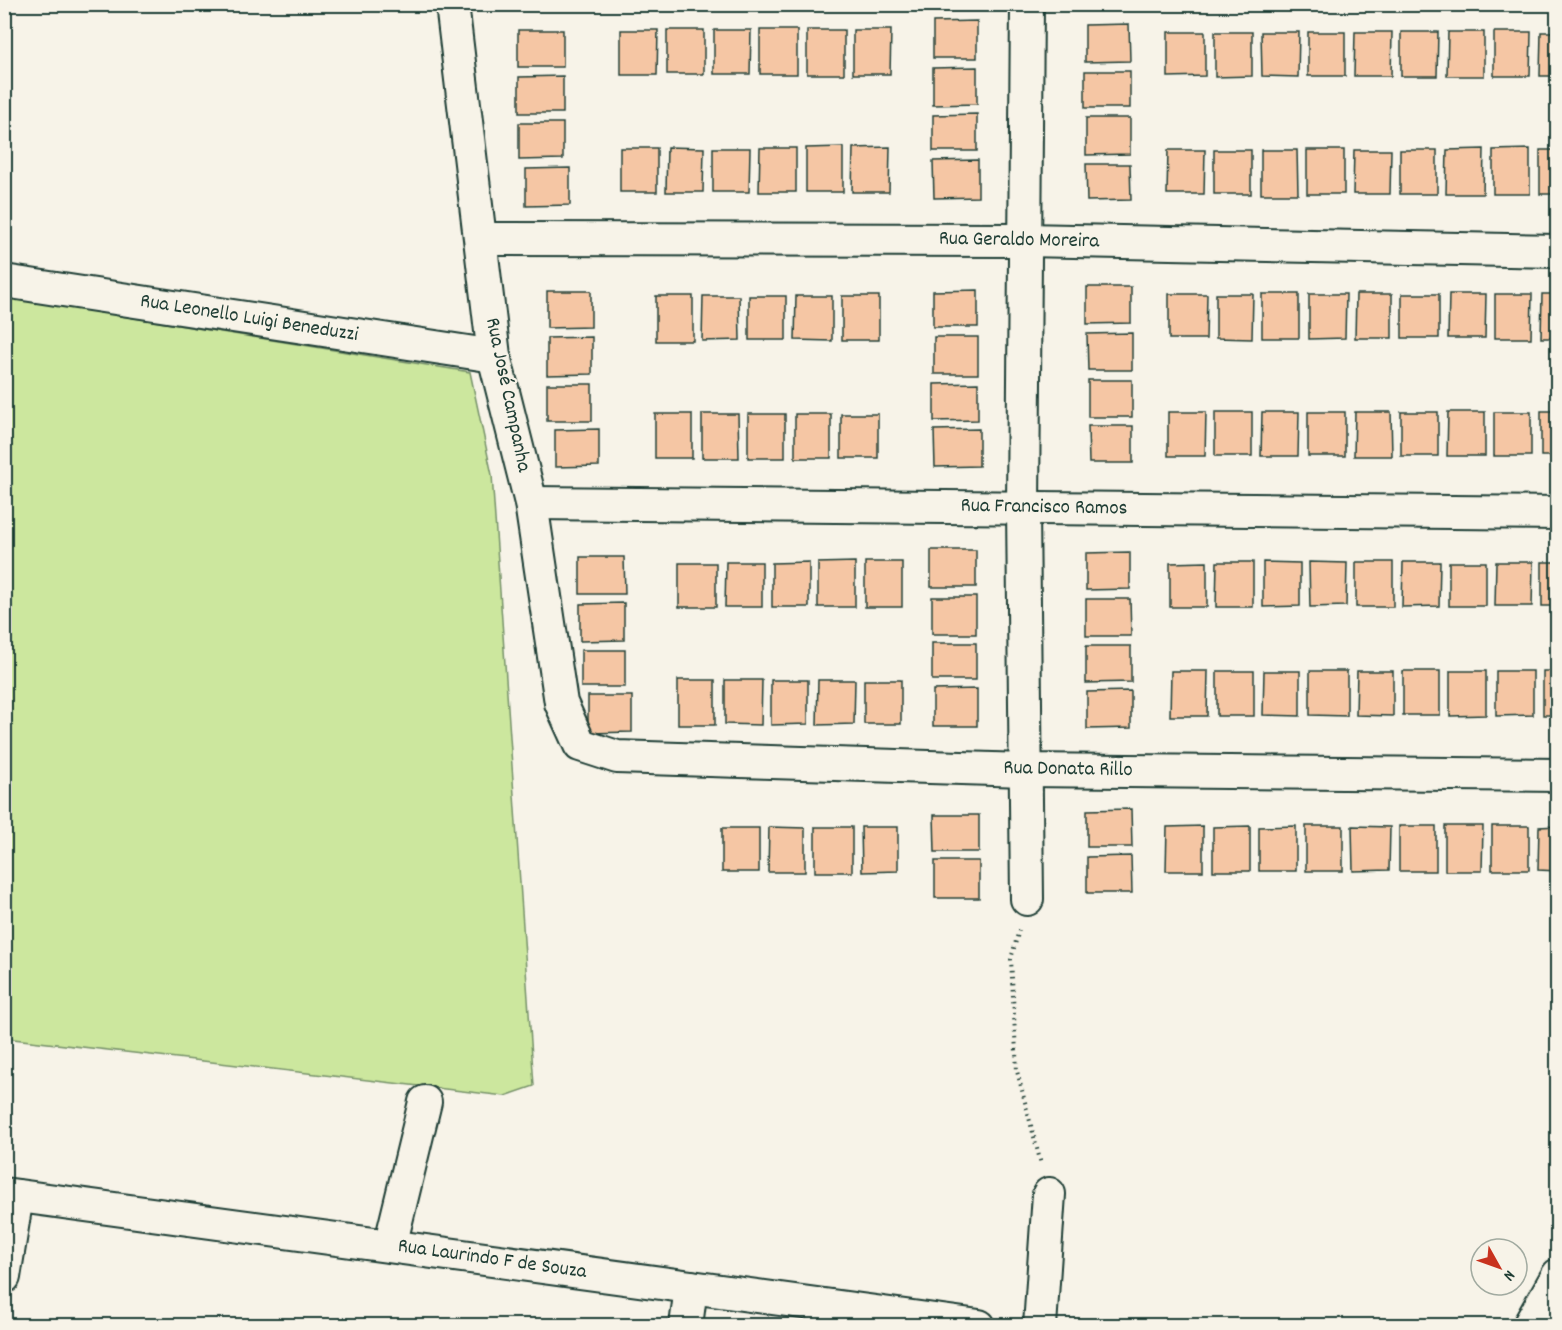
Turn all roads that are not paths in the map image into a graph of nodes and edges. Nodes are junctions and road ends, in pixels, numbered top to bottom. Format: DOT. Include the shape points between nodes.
graph roads {
  1 [pos="452,4"];
  2 [pos="1027,4"];
  3 [pos="481,239"];
  4 [pos="1025,240"];
  5 [pos="1557,251"];
  6 [pos="4,281"];
  7 [pos="494,356"];
  8 [pos="531,503"];
  9 [pos="1023,508"];
  10 [pos="1557,513"];
  11 [pos="580,745"];
  12 [pos="1025,770"];
  13 [pos="1557,776"];
  14 [pos="1027,899"];
  15 [pos="425,1102"];
  16 [pos="1049,1194"];
  17 [pos="11,1195"];
  18 [pos="390,1246"];
  19 [pos="1557,1275"];
  20 [pos="4,1277"];
  21 [pos="691,1287"];
  22 [pos="686,1326"];
  23 [pos="979,1326"];
  24 [pos="1040,1326"];
  25 [pos="1529,1326"];
  1 -- 3 [label="street, Rua José Campanha"];
  2 -- 4 [label="street"];
  3 -- 4 [label="street, Rua Geraldo Moreira"];
  3 -- 7 [label="street, Rua José Campanha"];
  4 -- 5 [label="street, Rua Geraldo Moreira"];
  4 -- 9 [label="street"];
  6 -- 7 [label="street, Rua Leonello Luigi Beneduzzi"];
  7 -- 8 [label="street, Rua José Campanha"];
  8 -- 9 [label="street, Rua Francisco Ramos"];
  8 -- 11 [label="street, Rua José Campanha" via="561,703"];
  9 -- 10 [label="street, Rua Francisco Ramos"];
  9 -- 12 [label="street"];
  11 -- 12 [label="street, Rua Donata Rillo" via="617,757"];
  12 -- 13 [label="street, Rua Donata Rillo"];
  12 -- 14 [label="street"];
  15 -- 18 [label="street"];
  16 -- 24 [label="street"];
  17 -- 18 [label="street, Rua Laurindo F de Souza"];
  17 -- 20 [label="street"];
  18 -- 21 [label="street, Rua Laurindo F de Souza"];
  19 -- 25 [label="street"];
  21 -- 22 [label="street"];
  21 -- 23 [label="street, Rua Laurindo F de Souza"];
}
